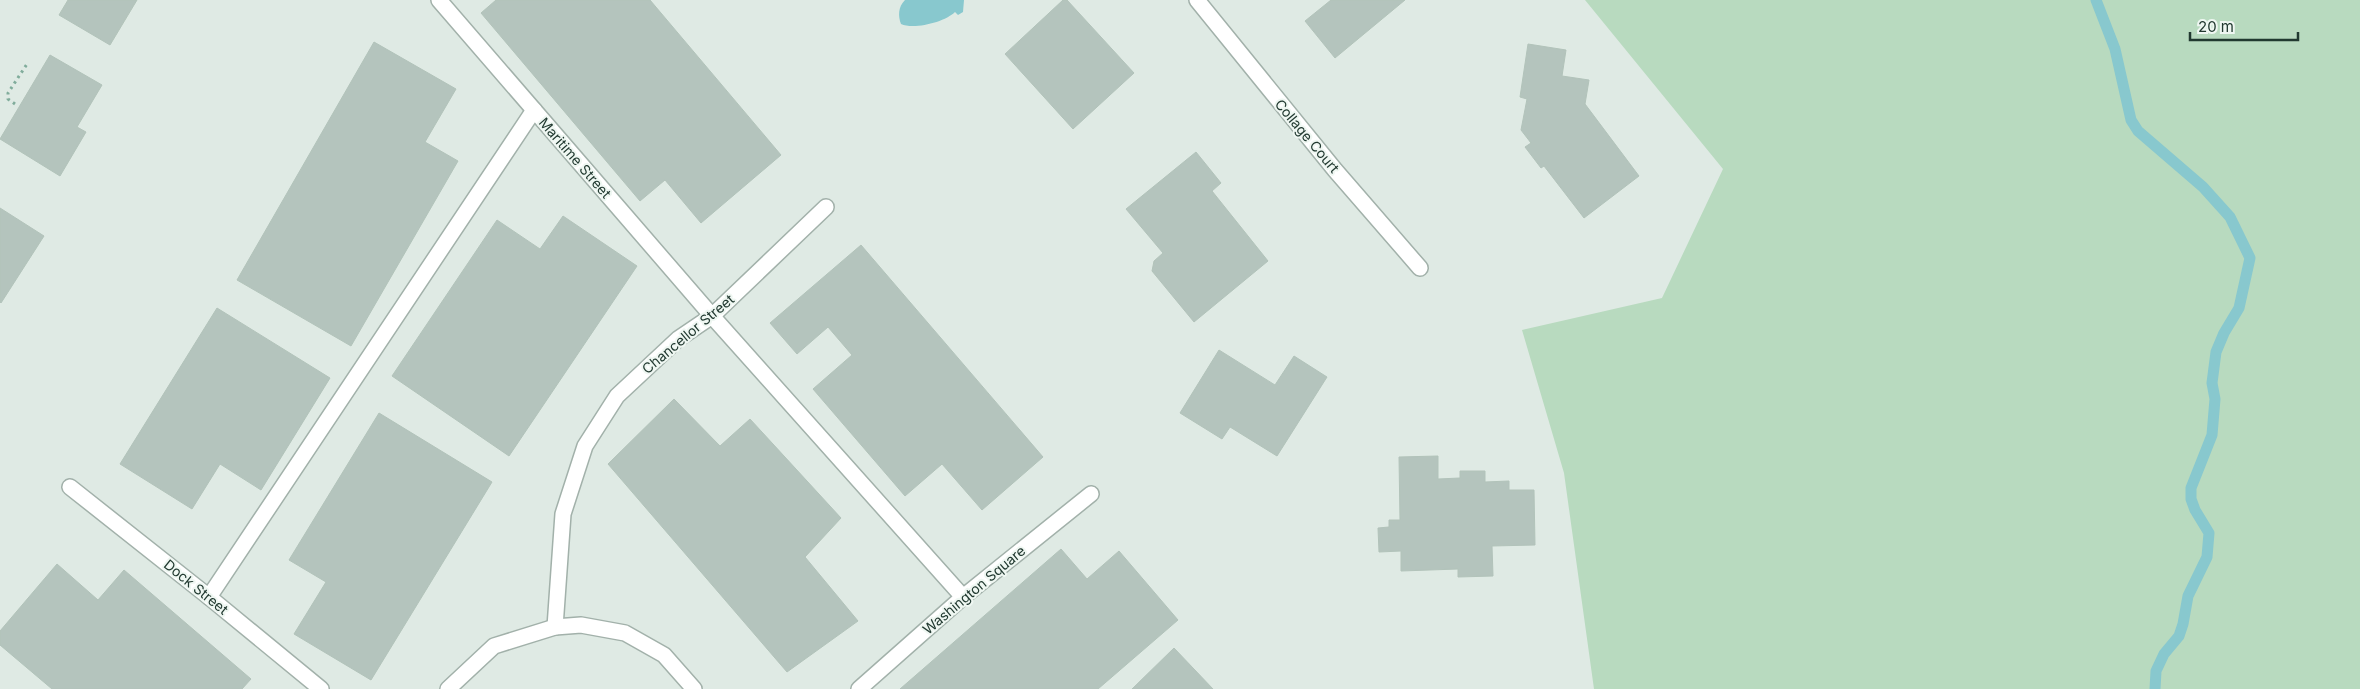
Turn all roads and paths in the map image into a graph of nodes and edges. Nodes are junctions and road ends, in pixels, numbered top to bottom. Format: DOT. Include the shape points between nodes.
graph roads {
  1 [pos="439,0"];
  2 [pos="1197,0"];
  3 [pos="27,64"];
  4 [pos="15,104"];
  5 [pos="534,110"];
  6 [pos="826,207"];
  7 [pos="1420,268"];
  8 [pos="712,316"];
  9 [pos="70,487"];
  10 [pos="1091,494"];
  11 [pos="209,597"];
  12 [pos="963,597"];
  13 [pos="555,627"];
  14 [pos="321,689"];
  15 [pos="448,689"];
  16 [pos="694,689"];
  17 [pos="859,689"];
  1 -- 5 [label="street, Maritime Street"];
  2 -- 7 [label="street, Collage Court" via="1335,170"];
  3 -- 4 [label="path" via="8,93 8,99"];
  5 -- 8 [label="street, Maritime Street"];
  5 -- 11 [label="street"];
  6 -- 8 [label="street, Chancellor Street"];
  8 -- 12 [label="street, Maritime Street"];
  8 -- 13 [label="street, Chancellor Street" via="678,339 617,396 585,446 562,514"];
  9 -- 11 [label="street, Dock Street"];
  10 -- 12 [label="street, Washington Square"];
  11 -- 14 [label="street, Dock Street"];
  12 -- 17 [label="street, Washington Square"];
  13 -- 15 [label="street" via="494,646"];
  13 -- 16 [label="street" via="582,624 625,633 664,655"];
}
